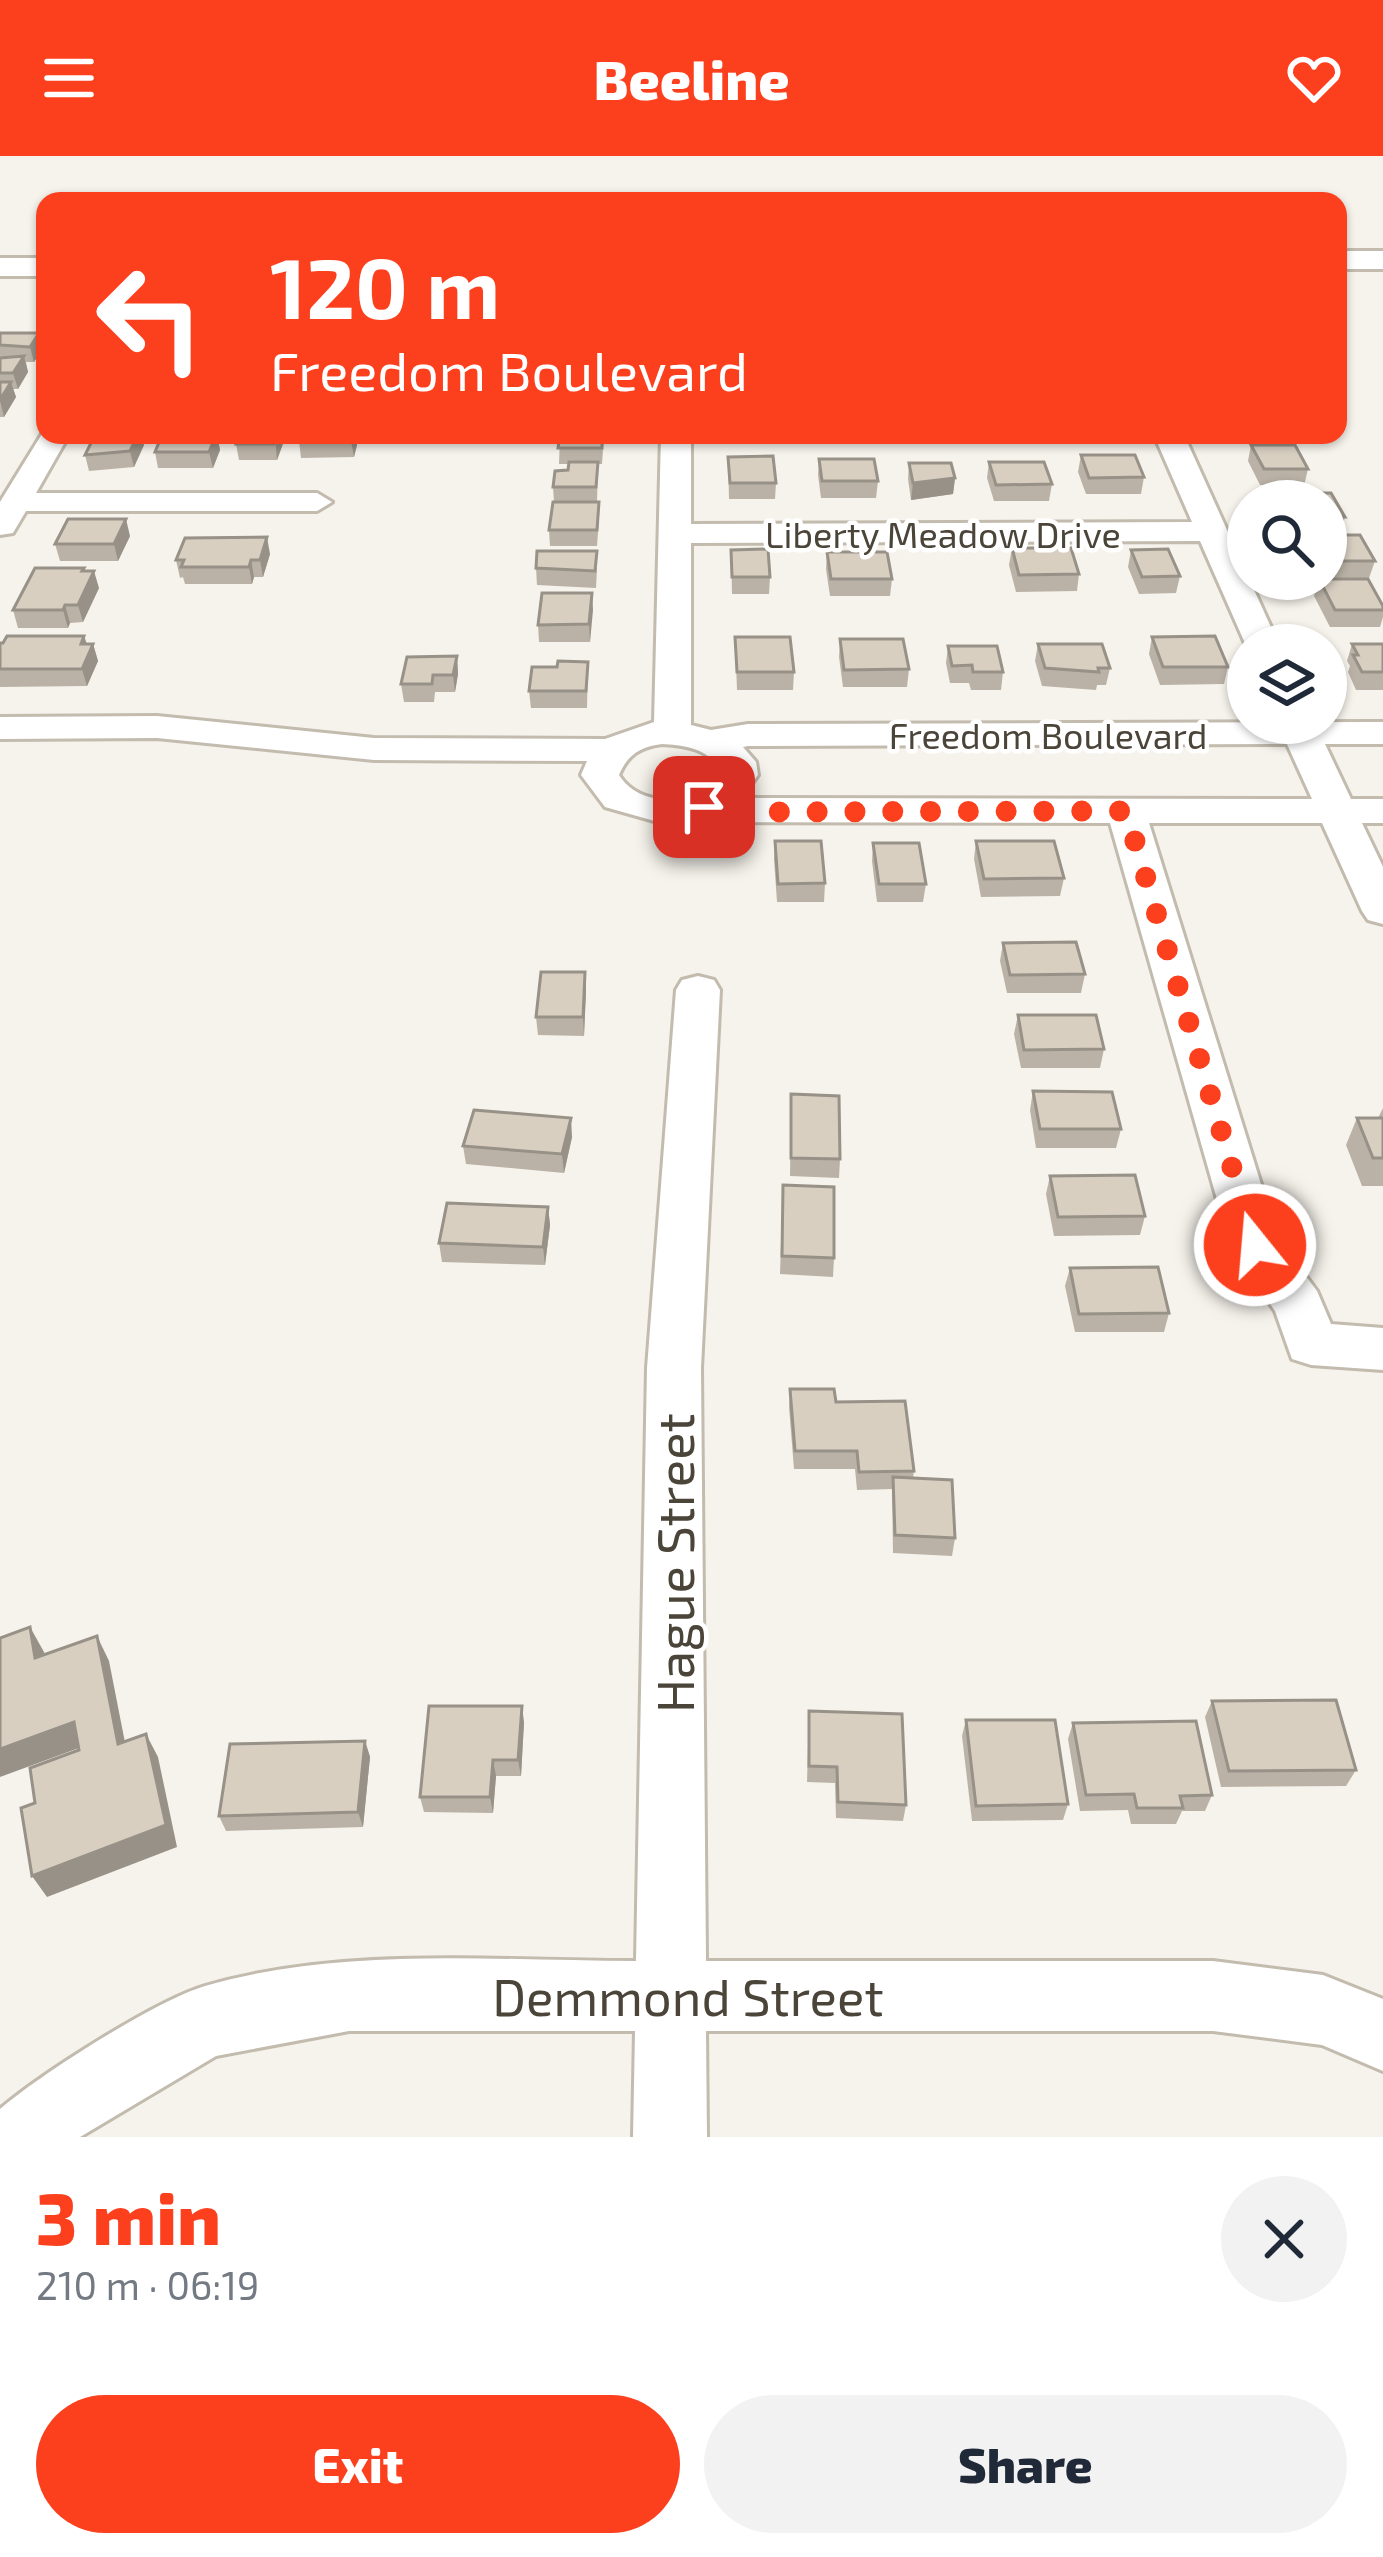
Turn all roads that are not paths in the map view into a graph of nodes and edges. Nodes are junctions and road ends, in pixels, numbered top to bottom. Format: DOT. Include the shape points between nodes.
graph roads {
  1 [pos="1347,260"];
  2 [pos="1383,260"];
  3 [pos="0,267"];
  4 [pos="36,267"];
  5 [pos="49,444"];
  6 [pos="676,444"];
  7 [pos="1173,444"];
  8 [pos="16,502"];
  9 [pos="317,502"];
  10 [pos="0,530"];
  11 [pos="1211,531"];
  12 [pos="674,534"];
  13 [pos="1253,624"];
  14 [pos="0,728"];
  15 [pos="1227,729"];
  16 [pos="1347,731"];
  17 [pos="672,733"];
  18 [pos="1383,733"];
  19 [pos="713,741"];
  20 [pos="1306,744"];
  21 [pos="613,750"];
  22 [pos="704,807"];
  23 [pos="1126,811"];
  24 [pos="1337,811"];
  25 [pos="1383,811"];
  26 [pos="1383,911"];
  27 [pos="698,990"];
  28 [pos="1383,1349"];
  29 [pos="670,1994"];
  30 [pos="1383,2035"];
  31 [pos="24,2137"];
  32 [pos="670,2137"];
  1 -- 2 [label="street"];
  3 -- 4 [label="street"];
  5 -- 8 [label="street"];
  6 -- 12 [label="street"];
  7 -- 11 [label="street"];
  8 -- 9 [label="street"];
  8 -- 10 [label="street"];
  11 -- 12 [label="street, Liberty Meadow Drive"];
  11 -- 13 [label="street"];
  12 -- 17 [label="street"];
  14 -- 21 [label="street" via="157,727 374,749"];
  15 -- 19 [label="street, Freedom Boulevard"];
  16 -- 18 [label="street, Freedom Boulevard"];
  17 -- 19 [label="street"];
  17 -- 21 [label="street"];
  19 -- 22 [label="street" via="728,750 739,775"];
  20 -- 24 [label="street"];
  21 -- 22 [label="street" via="600,775 617,799 659,812"];
  22 -- 23 [label="street, Freedom Boulevard"];
  23 -- 24 [label="street, Freedom Boulevard"];
  23 -- 28 [label="street" via="1255,1245 1299,1305 1310,1344"];
  24 -- 25 [label="street, Freedom Boulevard"];
  24 -- 26 [label="street"];
  27 -- 29 [label="street, Hague Street" via="674,1367"];
  29 -- 30 [label="street, Demmond Street" via="1213,1996 1323,2010"];
  29 -- 31 [label="street, Demmond Street" via="349,1996 205,2022 55,2110"];
  29 -- 32 [label="street, Hague Street"];
}
